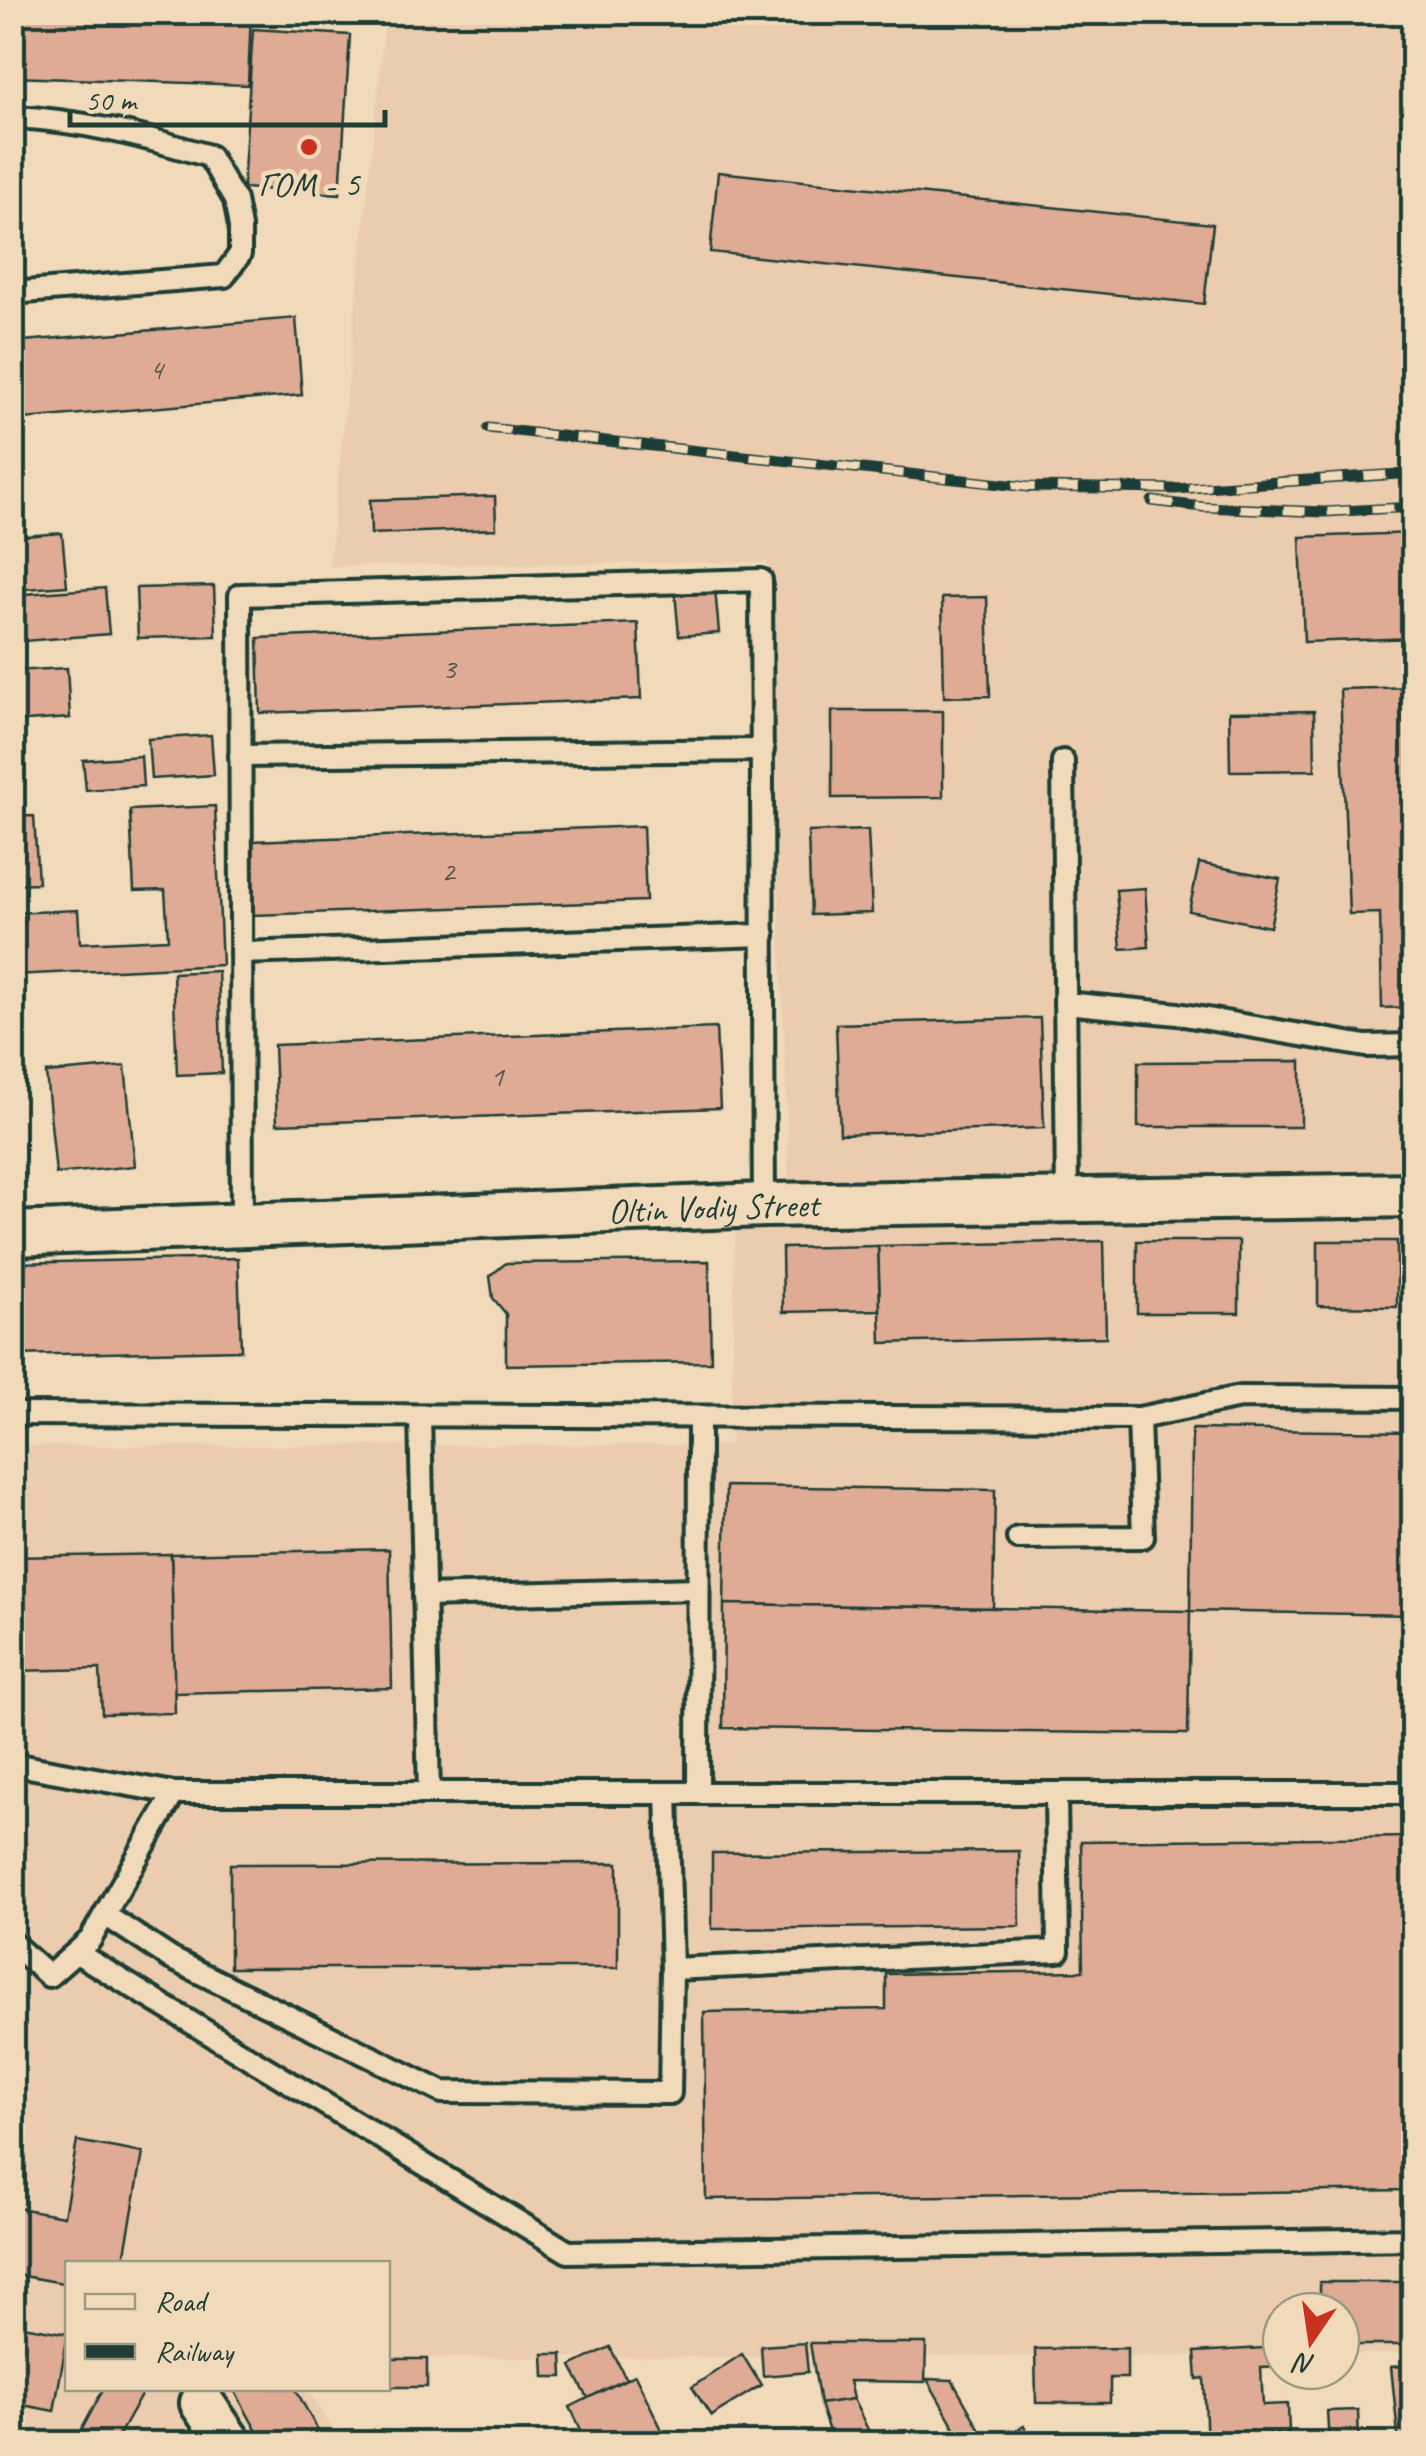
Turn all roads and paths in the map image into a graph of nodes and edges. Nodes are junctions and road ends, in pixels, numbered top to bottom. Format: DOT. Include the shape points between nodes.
graph roads {
  1 [pos="12,118"];
  2 [pos="12,294"];
  3 [pos="763,750"];
  4 [pos="240,756"];
  5 [pos="1063,761"];
  6 [pos="764,934"];
  7 [pos="241,953"];
  8 [pos="1065,1004"];
  9 [pos="1414,1046"];
  10 [pos="1414,1195"];
  11 [pos="1067,1200"];
  12 [pos="764,1205"];
  13 [pos="242,1225"];
  14 [pos="12,1234"];
  15 [pos="1414,1398"];
  16 [pos="12,1414"];
  17 [pos="420,1416"];
  18 [pos="698,1417"];
  19 [pos="1139,1418"];
  20 [pos="1018,1538"];
  21 [pos="698,1589"];
  22 [pos="424,1596"];
  23 [pos="12,1764"];
  24 [pos="174,1793"];
  25 [pos="429,1793"];
  26 [pos="667,1793"];
  27 [pos="698,1793"];
  28 [pos="1056,1793"];
  29 [pos="1414,1793"];
  30 [pos="105,1915"];
  31 [pos="12,1943"];
  32 [pos="77,1953"];
  33 [pos="672,1968"];
  34 [pos="1414,2239"];
  35 [pos="202,2403"];
  36 [pos="230,2444"];
  1 -- 2 [label="lane" via="134,133 209,156 235,200 240,254 224,276"];
  3 -- 4 [label="lane"];
  3 -- 4 [label="lane" via="761,580 240,595"];
  3 -- 6 [label="lane"];
  4 -- 7 [label="lane"];
  5 -- 8 [label="lane"];
  6 -- 7 [label="lane"];
  6 -- 12 [label="lane"];
  7 -- 13 [label="lane"];
  8 -- 9 [label="lane" via="1178,1014 1366,1046"];
  8 -- 11 [label="lane"];
  10 -- 11 [label="street, Oltin Vodiy Street"];
  11 -- 12 [label="street, Oltin Vodiy Street"];
  12 -- 13 [label="street, Oltin Vodiy Street"];
  13 -- 14 [label="street, Oltin Vodiy Street"];
  15 -- 19 [label="lane" via="1240,1397"];
  16 -- 17 [label="lane"];
  17 -- 18 [label="lane"];
  17 -- 22 [label="lane"];
  18 -- 19 [label="lane"];
  18 -- 21 [label="lane"];
  19 -- 20 [label="lane" via="1143,1537"];
  21 -- 22 [label="lane"];
  21 -- 27 [label="lane"];
  22 -- 25 [label="lane"];
  23 -- 24 [label="lane"];
  24 -- 25 [label="lane"];
  24 -- 30 [label="lane"];
  25 -- 26 [label="lane"];
  26 -- 27 [label="lane"];
  26 -- 33 [label="lane"];
  27 -- 28 [label="lane"];
  28 -- 29 [label="lane"];
  28 -- 33 [label="lane" via="1058,1951"];
  30 -- 32 [label="lane"];
  30 -- 33 [label="lane" via="172,1958 442,2092 670,2093"];
  31 -- 32 [label="lane" via="49,1976"];
  32 -- 34 [label="lane" via="568,2252"];
  35 -- 36 [label="street"];
}
